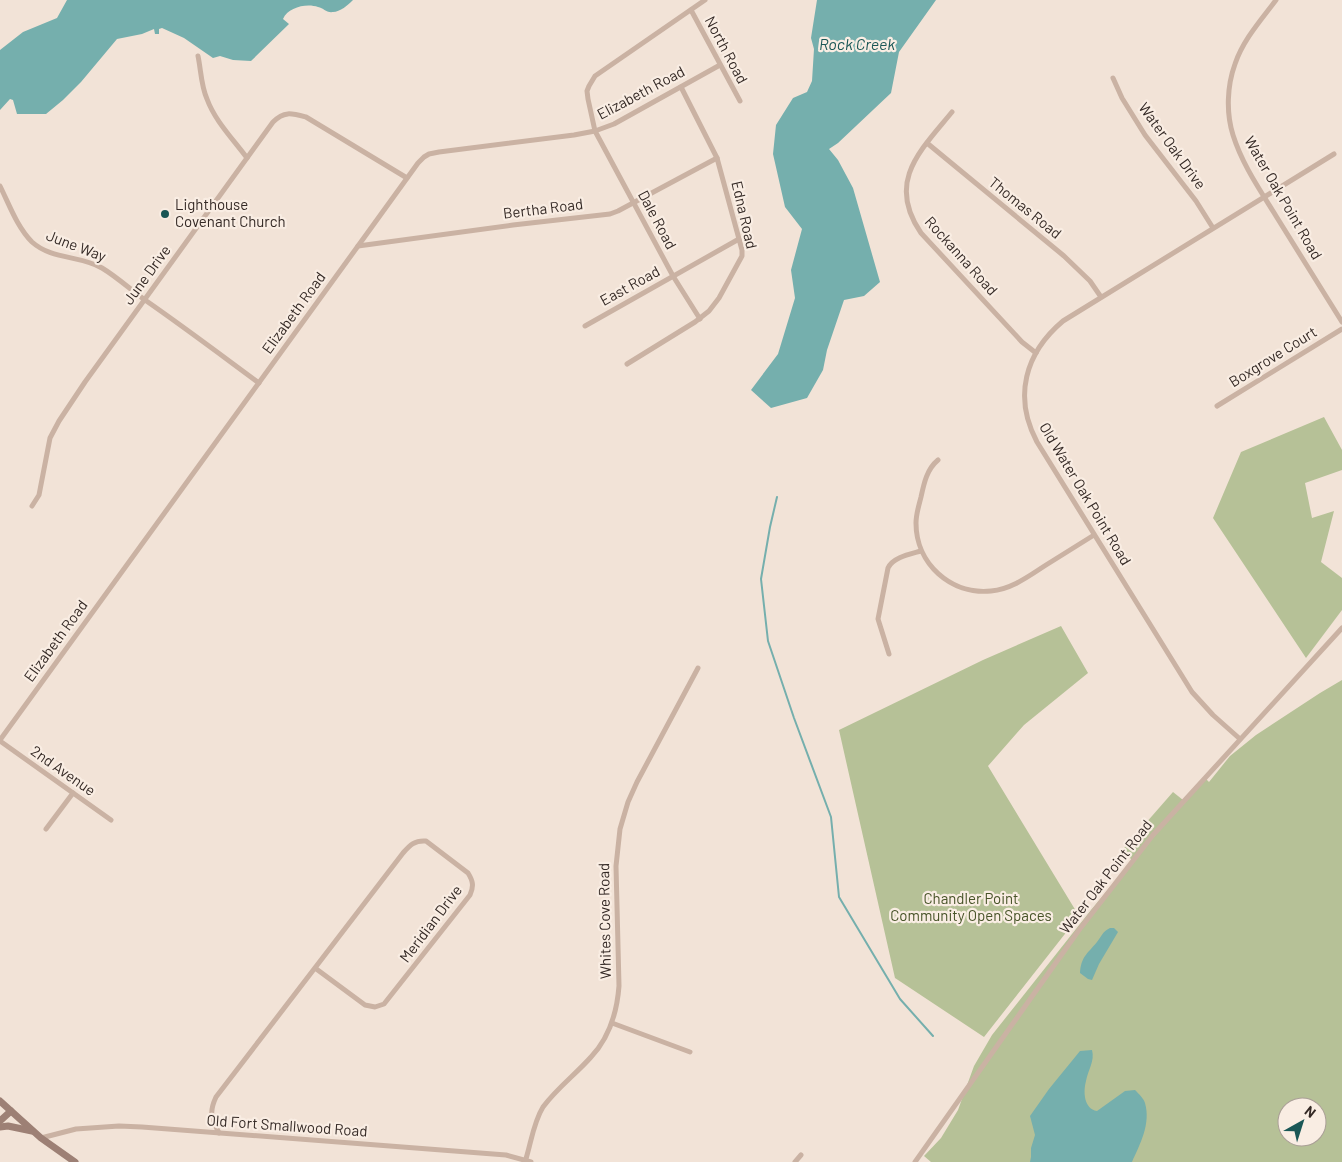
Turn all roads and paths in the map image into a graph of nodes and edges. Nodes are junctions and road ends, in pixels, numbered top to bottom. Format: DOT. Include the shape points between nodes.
graph roads {
  1 [pos="705,0"];
  2 [pos="1276,0"];
  3 [pos="691,10"];
  4 [pos="198,56"];
  5 [pos="720,65"];
  6 [pos="1114,78"];
  7 [pos="681,87"];
  8 [pos="740,102"];
  9 [pos="952,112"];
  10 [pos="595,131"];
  11 [pos="927,143"];
  12 [pos="1334,154"];
  13 [pos="247,158"];
  14 [pos="718,158"];
  15 [pos="406,178"];
  16 [pos="0,186"];
  17 [pos="1264,197"];
  18 [pos="633,203"];
  19 [pos="1213,228"];
  20 [pos="739,239"];
  21 [pos="358,246"];
  22 [pos="673,276"];
  23 [pos="1101,297"];
  24 [pos="145,300"];
  25 [pos="700,319"];
  26 [pos="1342,322"];
  27 [pos="585,326"];
  28 [pos="1342,329"];
  29 [pos="1036,353"];
  30 [pos="627,364"];
  31 [pos="259,384"];
  32 [pos="1217,406"];
  33 [pos="938,460"];
  34 [pos="32,506"];
  35 [pos="1094,535"];
  36 [pos="922,551"];
  37 [pos="1342,628"];
  38 [pos="889,654"];
  39 [pos="698,668"];
  40 [pos="1240,739"];
  41 [pos="0,740"];
  42 [pos="73,793"];
  43 [pos="111,820"];
  44 [pos="46,829"];
  45 [pos="316,968"];
  46 [pos="612,1022"];
  47 [pos="690,1052"];
  48 [pos="0,1101"];
  49 [pos="11,1111"];
  50 [pos="0,1121"];
  51 [pos="0,1127"];
  52 [pos="34,1132"];
  53 [pos="219,1133"];
  54 [pos="41,1138"];
  55 [pos="801,1155"];
  56 [pos="528,1161"];
  57 [pos="75,1162"];
  58 [pos="795,1162"];
  59 [pos="916,1162"];
  1 -- 3 [label="street, Dale Road"];
  2 -- 17 [label="street, Water Oak Point Road" via="1246,40 1234,64 1228,98 1237,148"];
  3 -- 5 [label="street, North Road"];
  3 -- 10 [label="street, Dale Road" via="595,76 588,91"];
  4 -- 13 [label="street" via="207,100"];
  5 -- 7 [label="street, Elizabeth Road"];
  5 -- 8 [label="street, North Road"];
  6 -- 19 [label="street, Water Oak Drive" via="1138,124"];
  7 -- 10 [label="street, Elizabeth Road"];
  7 -- 14 [label="street, Edna Road"];
  9 -- 11 [label="street, Rockanna Road"];
  10 -- 15 [label="street, Elizabeth Road" via="430,154"];
  10 -- 18 [label="street, Dale Road"];
  11 -- 23 [label="street, Thomas Road" via="1064,256 1090,281"];
  11 -- 29 [label="street, Rockanna Road" via="914,162 906,185 912,218 921,233"];
  12 -- 17 [label="street, Old Water Oak Point Road"];
  13 -- 15 [label="street, June Drive" via="278,117 292,114 306,117"];
  13 -- 24 [label="street, June Drive"];
  14 -- 18 [label="street, Bertha Road"];
  14 -- 20 [label="street, Edna Road"];
  15 -- 21 [label="street, Elizabeth Road"];
  16 -- 24 [label="street, June Way" via="17,221 33,242 55,255 103,268"];
  17 -- 19 [label="street, Old Water Oak Point Road"];
  17 -- 26 [label="street, Water Oak Point Road"];
  18 -- 21 [label="street, Bertha Road" via="610,214"];
  18 -- 22 [label="street, Dale Road"];
  19 -- 23 [label="street, Old Water Oak Point Road"];
  20 -- 22 [label="street, East Road"];
  20 -- 25 [label="street, Edna Road" via="742,250 740,262 716,303"];
  21 -- 31 [label="street, Elizabeth Road"];
  22 -- 25 [label="street, Dale Road"];
  22 -- 27 [label="street, East Road"];
  23 -- 29 [label="street, Old Water Oak Point Road" via="1056,327"];
  24 -- 31 [label="street, June Way"];
  24 -- 34 [label="street, June Drive" via="59,421 50,438 39,495"];
  25 -- 30 [label="street, Edna Road"];
  28 -- 32 [label="street, Boxgrove Court"];
  29 -- 35 [label="street, Old Water Oak Point Road" via="1025,380 1028,420 1037,442"];
  31 -- 41 [label="street, Elizabeth Road"];
  33 -- 36 [label="street" via="927,474 917,514"];
  35 -- 36 [label="street" via="1022,581 992,591 972,591 953,585 932,568"];
  35 -- 40 [label="street, Old Water Oak Point Road" via="1192,692"];
  36 -- 38 [label="street" via="895,560 888,568 878,619"];
  37 -- 40 [label="street, Water Oak Point Road"];
  39 -- 46 [label="street, Whites Cove Road" via="637,782 620,829 616,866 619,986"];
  40 -- 59 [label="street, Water Oak Point Road" via="1153,835 1096,907"];
  41 -- 42 [label="street, 2nd Avenue"];
  42 -- 43 [label="street, 2nd Avenue"];
  42 -- 44 [label="street"];
  45 -- 45 [label="street, Meridian Drive" via="413,843 420,840 432,844 472,879 470,895 384,1004 365,1005"];
  45 -- 53 [label="street, Meridian Drive" via="216,1096 211,1115"];
  46 -- 47 [label="street"];
  46 -- 56 [label="street, Whites Cove Road" via="592,1056 542,1109"];
  48 -- 49 [label="main road"];
  49 -- 50 [label="main road"];
  49 -- 52 [label="main road"];
  51 -- 52 [label="main road"];
  52 -- 54 [label="main road"];
  53 -- 54 [label="street, Old Fort Smallwood Road" via="119,1126 76,1129"];
  53 -- 56 [label="street, Old Fort Smallwood Road" via="506,1155"];
  54 -- 57 [label="main road"];
  55 -- 58 [label="street"];
}
